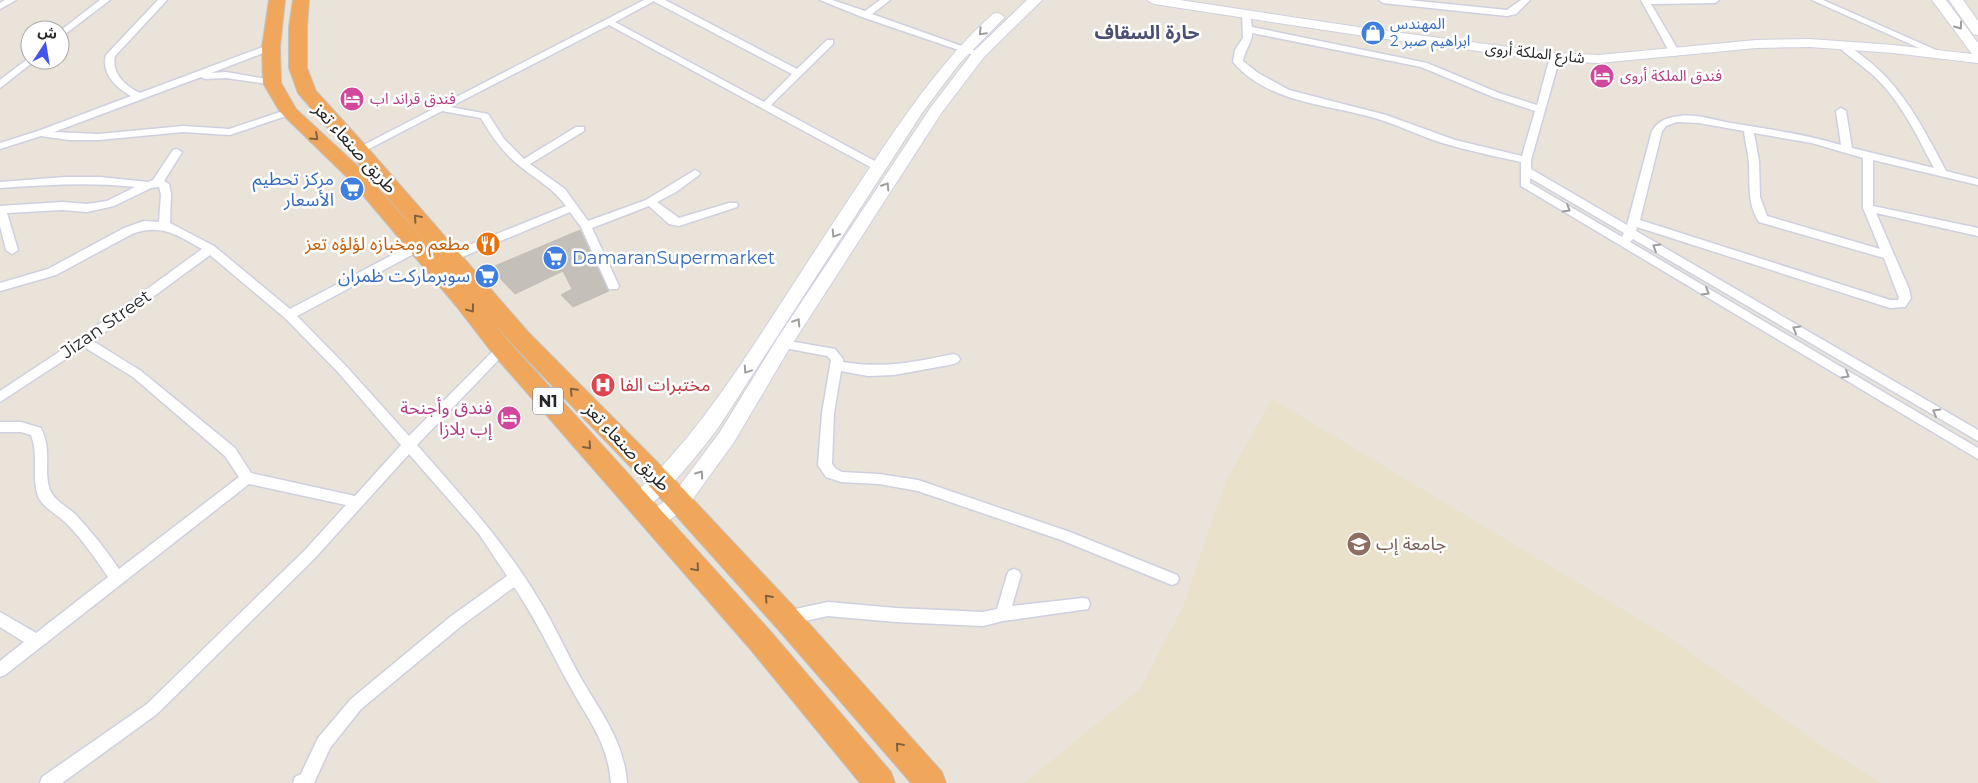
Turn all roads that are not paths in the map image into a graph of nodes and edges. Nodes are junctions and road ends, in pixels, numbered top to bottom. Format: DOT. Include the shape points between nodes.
graph roads {
  1 [pos="12,0"];
  2 [pos="106,0"];
  3 [pos="163,0"];
  4 [pos="277,0"];
  5 [pos="301,0"];
  6 [pos="652,0"];
  7 [pos="658,0"];
  8 [pos="824,0"];
  9 [pos="886,0"];
  10 [pos="1018,0"];
  11 [pos="1035,0"];
  12 [pos="1154,0"];
  13 [pos="1193,0"];
  14 [pos="1383,0"];
  15 [pos="1526,0"];
  16 [pos="1715,0"];
  17 [pos="1816,0"];
  18 [pos="1939,0"];
  19 [pos="1956,0"];
  20 [pos="1646,1"];
  21 [pos="0,6"];
  22 [pos="1246,14"];
  23 [pos="865,15"];
  24 [pos="609,22"];
  25 [pos="70,27"];
  26 [pos="298,27"];
  27 [pos="1248,29"];
  28 [pos="1978,31"];
  29 [pos="272,39"];
  30 [pos="830,42"];
  31 [pos="1916,44"];
  32 [pos="1842,46"];
  33 [pos="1672,49"];
  34 [pos="972,52"];
  35 [pos="1977,52"];
  36 [pos="1940,54"];
  37 [pos="1555,58"];
  38 [pos="20,68"];
  39 [pos="798,73"];
  40 [pos="186,79"];
  41 [pos="272,83"];
  42 [pos="0,85"];
  43 [pos="138,96"];
  44 [pos="764,106"];
  45 [pos="440,108"];
  46 [pos="1541,110"];
  47 [pos="1841,111"];
  48 [pos="288,112"];
  49 [pos="1748,128"];
  50 [pos="580,129"];
  51 [pos="42,133"];
  52 [pos="0,146"];
  53 [pos="359,150"];
  54 [pos="1847,150"];
  55 [pos="176,152"];
  56 [pos="1868,156"];
  57 [pos="523,164"];
  58 [pos="1526,165"];
  59 [pos="878,168"];
  60 [pos="695,173"];
  61 [pos="1942,174"];
  62 [pos="1978,182"];
  63 [pos="152,184"];
  64 [pos="0,185"];
  65 [pos="650,202"];
  66 [pos="733,205"];
  67 [pos="572,207"];
  68 [pos="1868,208"];
  69 [pos="0,210"];
  70 [pos="164,226"];
  71 [pos="586,226"];
  72 [pos="1632,227"];
  73 [pos="1978,232"];
  74 [pos="1625,244"];
  75 [pos="417,247"];
  76 [pos="210,249"];
  77 [pos="12,250"];
  78 [pos="1888,255"];
  79 [pos="451,257"];
  80 [pos="613,286"];
  81 [pos="0,287"];
  82 [pos="289,315"];
  83 [pos="84,341"];
  84 [pos="783,344"];
  85 [pos="502,349"];
  86 [pos="954,359"];
  87 [pos="836,366"];
  88 [pos="0,397"];
  89 [pos="0,427"];
  90 [pos="1978,436"];
  91 [pos="410,444"];
  92 [pos="1977,449"];
  93 [pos="247,478"];
  94 [pos="662,483"];
  95 [pos="680,501"];
  96 [pos="358,502"];
  97 [pos="646,511"];
  98 [pos="1014,575"];
  99 [pos="516,577"];
  100 [pos="117,578"];
  101 [pos="1172,579"];
  102 [pos="1083,604"];
  103 [pos="1003,614"];
  104 [pos="786,618"];
  105 [pos="0,619"];
  106 [pos="35,641"];
  107 [pos="0,670"];
  108 [pos="306,782"];
  109 [pos="48,783"];
  110 [pos="619,783"];
  111 [pos="880,783"];
  112 [pos="931,783"];
  1 -- 21 [label="street"];
  2 -- 25 [label="street"];
  3 -- 43 [label="street" via="109,60 109,67 121,86"];
  4 -- 29 [label="highway, طريق صنعاء تعز / N1"];
  5 -- 26 [label="highway, طريق صنعاء تعز / N1"];
  6 -- 24 [label="street"];
  7 -- 39 [label="street"];
  8 -- 23 [label="street"];
  9 -- 23 [label="street"];
  10 -- 34 [label="street, one-way" via="992,21"];
  11 -- 34 [label="street"];
  12 -- 22 [label="street, شارع الملكة أروى"];
  13 -- 33 [label="street, شارع الملكة أروى" via="1540,50"];
  14 -- 15 [label="street" via="1507,13 1513,12"];
  16 -- 20 [label="street"];
  17 -- 31 [label="street"];
  18 -- 35 [label="street, one-way"];
  19 -- 28 [label="street"];
  20 -- 33 [label="street"];
  22 -- 27 [label="street"];
  22 -- 37 [label="street, شارع الملكة أروى"];
  23 -- 34 [label="street"];
  24 -- 44 [label="street"];
  24 -- 45 [label="street"];
  26 -- 29 [label="highway"];
  26 -- 53 [label="highway, طريق صنعاء تعز / N1" via="298,68 306,93"];
  27 -- 46 [label="street" via="1424,65"];
  27 -- 58 [label="street" via="1248,38 1240,50 1238,62 1279,92 1380,116"];
  29 -- 40 [label="street"];
  29 -- 41 [label="highway, طريق صنعاء تعز / N1"];
  30 -- 39 [label="street"];
  31 -- 33 [label="street, شارع الملكة أروى" via="1782,35 1722,39"];
  31 -- 35 [label="street, شارع الملكة أروى"];
  31 -- 36 [label="street"];
  32 -- 33 [label="street, شارع الملكة أروى" via="1810,43"];
  32 -- 36 [label="street, شارع الملكة أروى"];
  32 -- 61 [label="street" via="1888,85"];
  33 -- 37 [label="street, شارع الملكة أروى" via="1599,59"];
  34 -- 59 [label="street" via="921,103"];
  84 -- 34 [label="street, one-way"];
  35 -- 36 [label="street, شارع الملكة أروى"];
  37 -- 46 [label="street"];
  38 -- 42 [label="street"];
  39 -- 44 [label="street"];
  40 -- 41 [label="street" via="226,75"];
  40 -- 43 [label="street"];
  41 -- 48 [label="highway, طريق صنعاء تعز / N1"];
  43 -- 51 [label="street"];
  44 -- 59 [label="street"];
  45 -- 53 [label="street"];
  45 -- 57 [label="street" via="485,116 500,141"];
  46 -- 58 [label="street"];
  47 -- 54 [label="street"];
  48 -- 51 [label="street" via="230,132 184,129 69,137"];
  48 -- 75 [label="highway, طريق صنعاء تعز / N1, one-way" via="358,177"];
  49 -- 54 [label="street"];
  49 -- 72 [label="street" via="1699,120 1676,119 1662,124 1657,131"];
  49 -- 78 [label="street" via="1754,161 1755,196 1764,219"];
  50 -- 57 [label="street"];
  51 -- 52 [label="street"];
  79 -- 53 [label="highway, طريق صنعاء تعز / N1, one-way"];
  54 -- 56 [label="street"];
  55 -- 63 [label="street"];
  56 -- 61 [label="street"];
  56 -- 68 [label="street"];
  57 -- 67 [label="street" via="561,191"];
  58 -- 72 [label="street"];
  58 -- 74 [label="street, one-way" via="1525,184"];
  59 -- 94 [label="street, one-way" via="721,409"];
  60 -- 65 [label="street"];
  61 -- 62 [label="street"];
  63 -- 64 [label="street" via="75,180"];
  63 -- 69 [label="street" via="110,204 87,208 62,206"];
  63 -- 70 [label="street" via="164,184"];
  65 -- 66 [label="street" via="673,221 679,222"];
  65 -- 71 [label="street"];
  67 -- 71 [label="street"];
  67 -- 79 [label="street"];
  68 -- 73 [label="street"];
  68 -- 78 [label="street"];
  69 -- 77 [label="street"];
  70 -- 76 [label="street"];
  70 -- 81 [label="street" via="144,225 128,230 52,272"];
  71 -- 80 [label="street"];
  72 -- 74 [label="street"];
  72 -- 78 [label="street" via="1890,304 1901,304 1905,298 1903,289"];
  90 -- 72 [label="street, one-way"];
  74 -- 92 [label="street, one-way"];
  75 -- 82 [label="street"];
  75 -- 85 [label="highway, طريق صنعاء تعز / N1, one-way"];
  76 -- 82 [label="street"];
  76 -- 83 [label="street, Jizan Street"];
  94 -- 79 [label="highway, طريق صنعاء تعز / N1, one-way" via="522,338"];
  82 -- 91 [label="street"];
  83 -- 88 [label="street, Jizan Street"];
  83 -- 93 [label="street" via="137,374 186,415 230,452"];
  84 -- 87 [label="street" via="831,352 837,359"];
  95 -- 84 [label="street, one-way" via="727,437"];
  85 -- 91 [label="street"];
  85 -- 97 [label="highway, طريق صنعاء تعز / N1, one-way"];
  86 -- 87 [label="street" via="894,370 868,371"];
  87 -- 101 [label="street" via="828,413 825,465 831,473 918,486 1065,536"];
  89 -- 100 [label="street" via="21,427 36,432 41,444 41,481 45,496 95,546"];
  91 -- 96 [label="street"];
  91 -- 99 [label="street" via="484,530"];
  93 -- 96 [label="street"];
  93 -- 100 [label="street"];
  94 -- 95 [label="highway, طريق صنعاء تعز / N1"];
  94 -- 97 [label="street"];
  95 -- 97 [label="street"];
  104 -- 95 [label="highway, طريق صنعاء تعز / N1, one-way"];
  96 -- 109 [label="street" via="310,554 152,709"];
  97 -- 111 [label="highway, طريق صنعاء تعز / N1, one-way"];
  98 -- 103 [label="street"];
  99 -- 108 [label="street" via="455,622 356,704 324,743"];
  99 -- 110 [label="street" via="608,734"];
  100 -- 106 [label="street"];
  102 -- 103 [label="street"];
  103 -- 104 [label="street" via="983,619 828,609"];
  112 -- 104 [label="highway, طريق صنعاء تعز / N1, one-way"];
  105 -- 106 [label="street"];
  106 -- 107 [label="street"];
}
